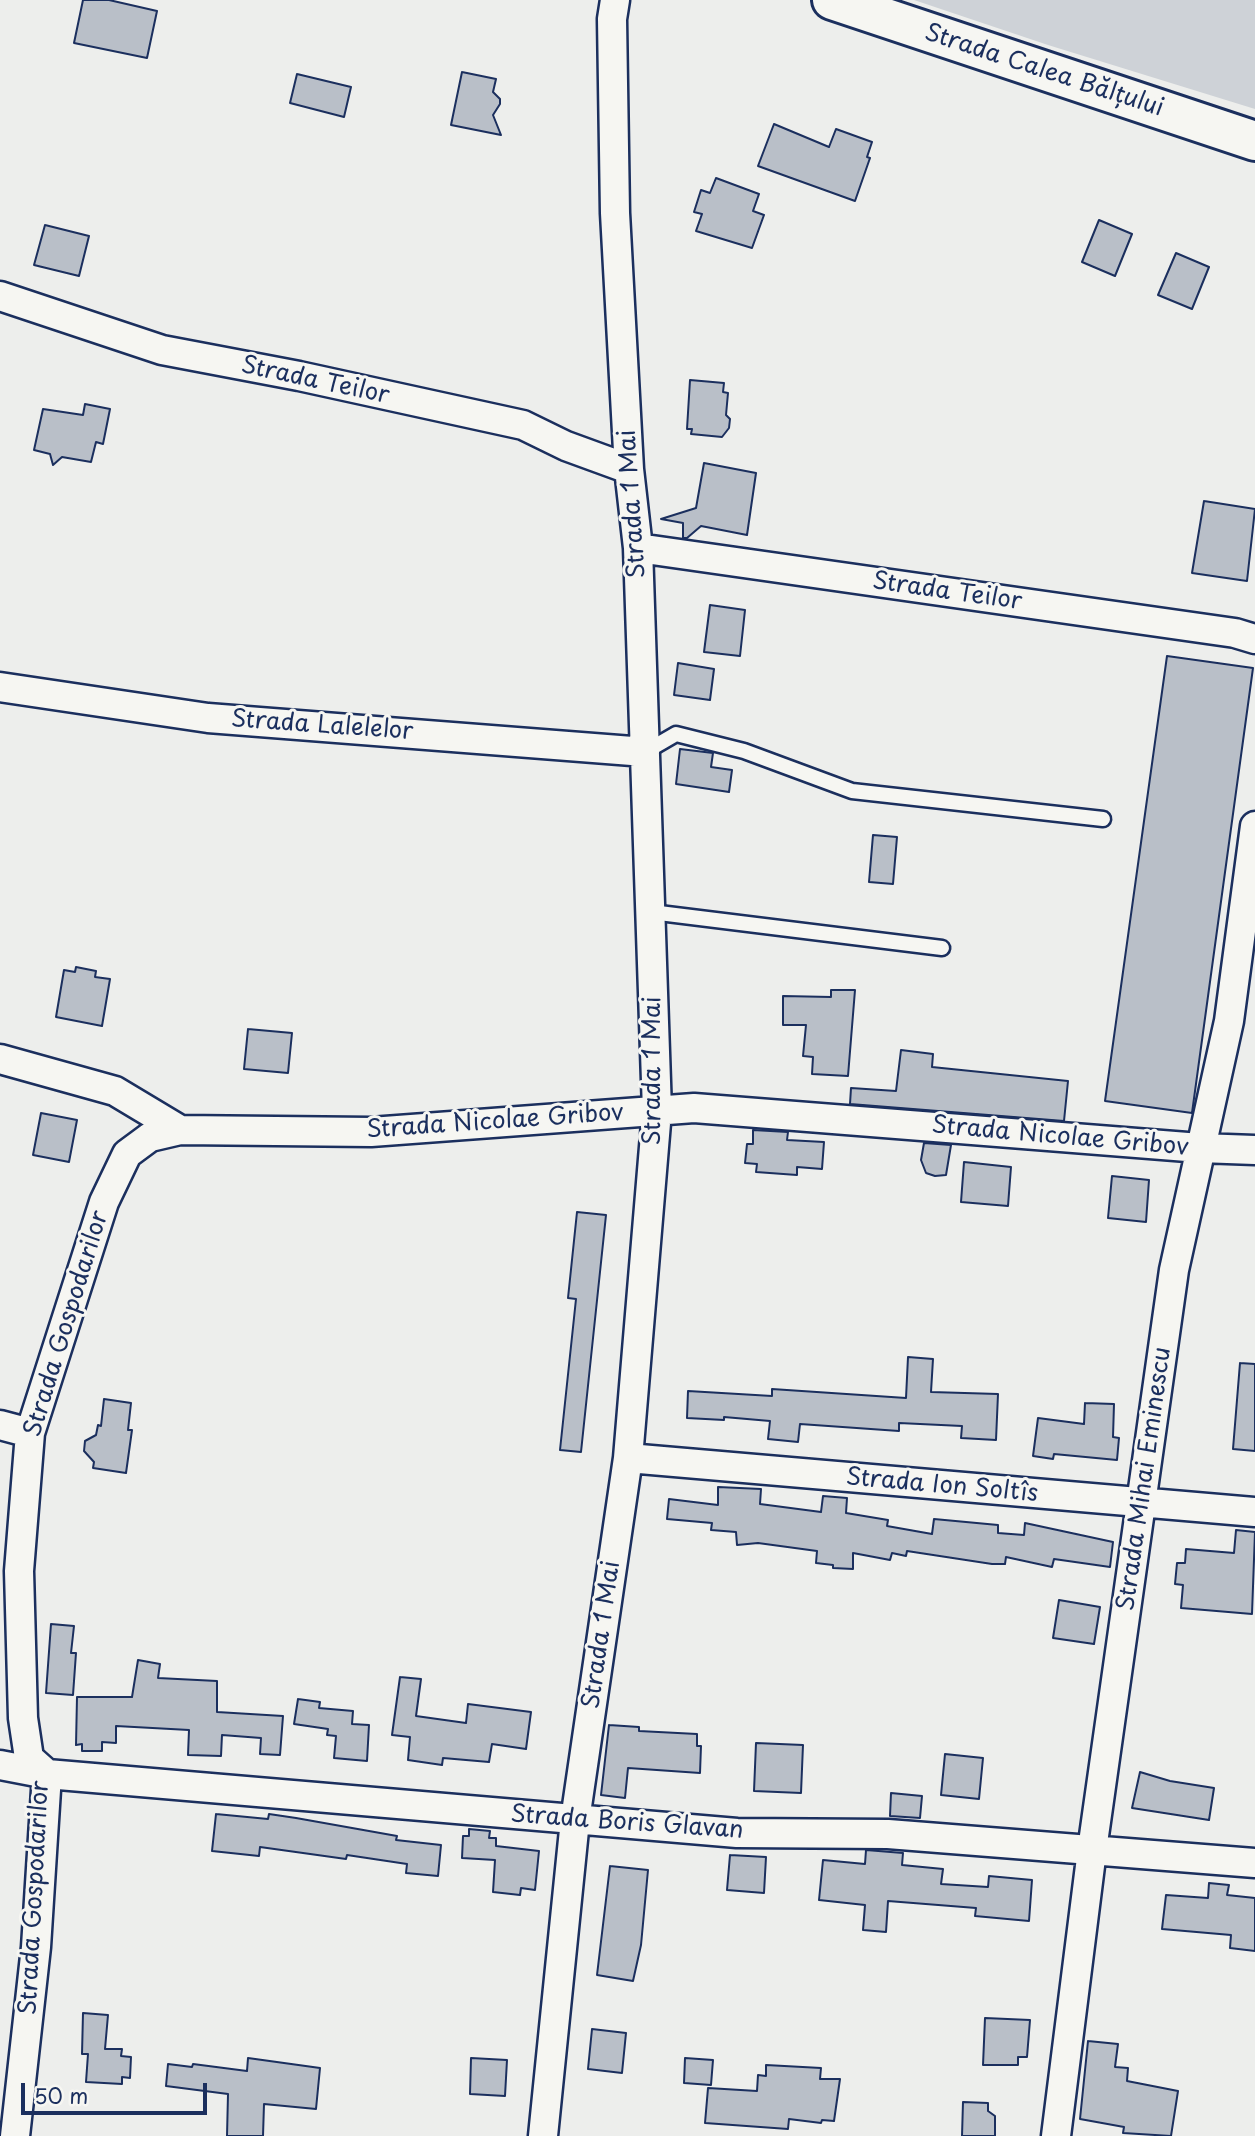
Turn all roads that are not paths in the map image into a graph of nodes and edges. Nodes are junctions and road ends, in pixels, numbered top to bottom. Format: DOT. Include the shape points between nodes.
graph roads {
  1 [pos="615,0"];
  2 [pos="832,0"];
  3 [pos="1255,141"];
  4 [pos="0,296"];
  5 [pos="629,468"];
  6 [pos="638,548"];
  7 [pos="1255,639"];
  8 [pos="0,687"];
  9 [pos="645,752"];
  10 [pos="1103,819"];
  11 [pos="1255,826"];
  12 [pos="651,912"];
  13 [pos="942,947"];
  14 [pos="0,1059"];
  15 [pos="657,1111"];
  16 [pos="180,1130"];
  17 [pos="1200,1148"];
  18 [pos="1255,1150"];
  19 [pos="0,1426"];
  20 [pos="30,1433"];
  21 [pos="628,1458"];
  22 [pos="1142,1502"];
  23 [pos="1255,1512"];
  24 [pos="0,1765"];
  25 [pos="47,1774"];
  26 [pos="575,1820"];
  27 [pos="1092,1850"];
  28 [pos="1255,1863"];
  29 [pos="15,2136"];
  30 [pos="543,2136"];
  31 [pos="1056,2136"];
  1 -- 5 [label="street, Strada 1 Mai" via="615,214"];
  2 -- 3 [label="main road, Strada Calea Bălțului"];
  4 -- 5 [label="street, Strada Teilor" via="162,350 523,425"];
  5 -- 6 [label="street, Strada 1 Mai"];
  6 -- 7 [label="street, Strada Teilor"];
  6 -- 9 [label="street, Strada 1 Mai"];
  8 -- 9 [label="street, Strada Lalelelor" via="208,718"];
  9 -- 10 [label="lane" via="676,734 744,751 852,791"];
  9 -- 12 [label="street, Strada 1 Mai"];
  11 -- 17 [label="street, Strada Mihai Eminescu" via="1228,1021"];
  12 -- 13 [label="lane"];
  12 -- 15 [label="street, Strada 1 Mai"];
  14 -- 16 [label="street" via="115,1091"];
  15 -- 16 [label="street, Strada Nicolae Gribov" via="371,1132"];
  15 -- 17 [label="street, Strada Nicolae Gribov" via="694,1108"];
  15 -- 21 [label="street, Strada 1 Mai"];
  16 -- 20 [label="street, Strada Gospodarilor" via="150,1137 127,1154 109,1190"];
  17 -- 18 [label="street, Strada Nicolae Gribov"];
  17 -- 22 [label="street, Strada Mihai Eminescu" via="1174,1270"];
  19 -- 20 [label="street"];
  20 -- 25 [label="street, Strada Gospodarilor" via="19,1570 23,1718 29,1758"];
  21 -- 22 [label="street, Strada Ion Soltîs"];
  21 -- 26 [label="street, Strada 1 Mai"];
  22 -- 23 [label="street, Strada Ion Soltîs"];
  22 -- 27 [label="street, Strada Mihai Eminescu"];
  24 -- 25 [label="street, Strada Boris Glavan"];
  25 -- 26 [label="street, Strada Boris Glavan"];
  25 -- 29 [label="street, Strada Gospodarilor" via="36,1947"];
  26 -- 27 [label="street, Strada Boris Glavan" via="737,1833 888,1834"];
  26 -- 30 [label="street, Strada 1 Mai"];
  27 -- 28 [label="street, Strada Boris Glavan"];
  27 -- 31 [label="street, Strada Mihai Eminescu"];
}
